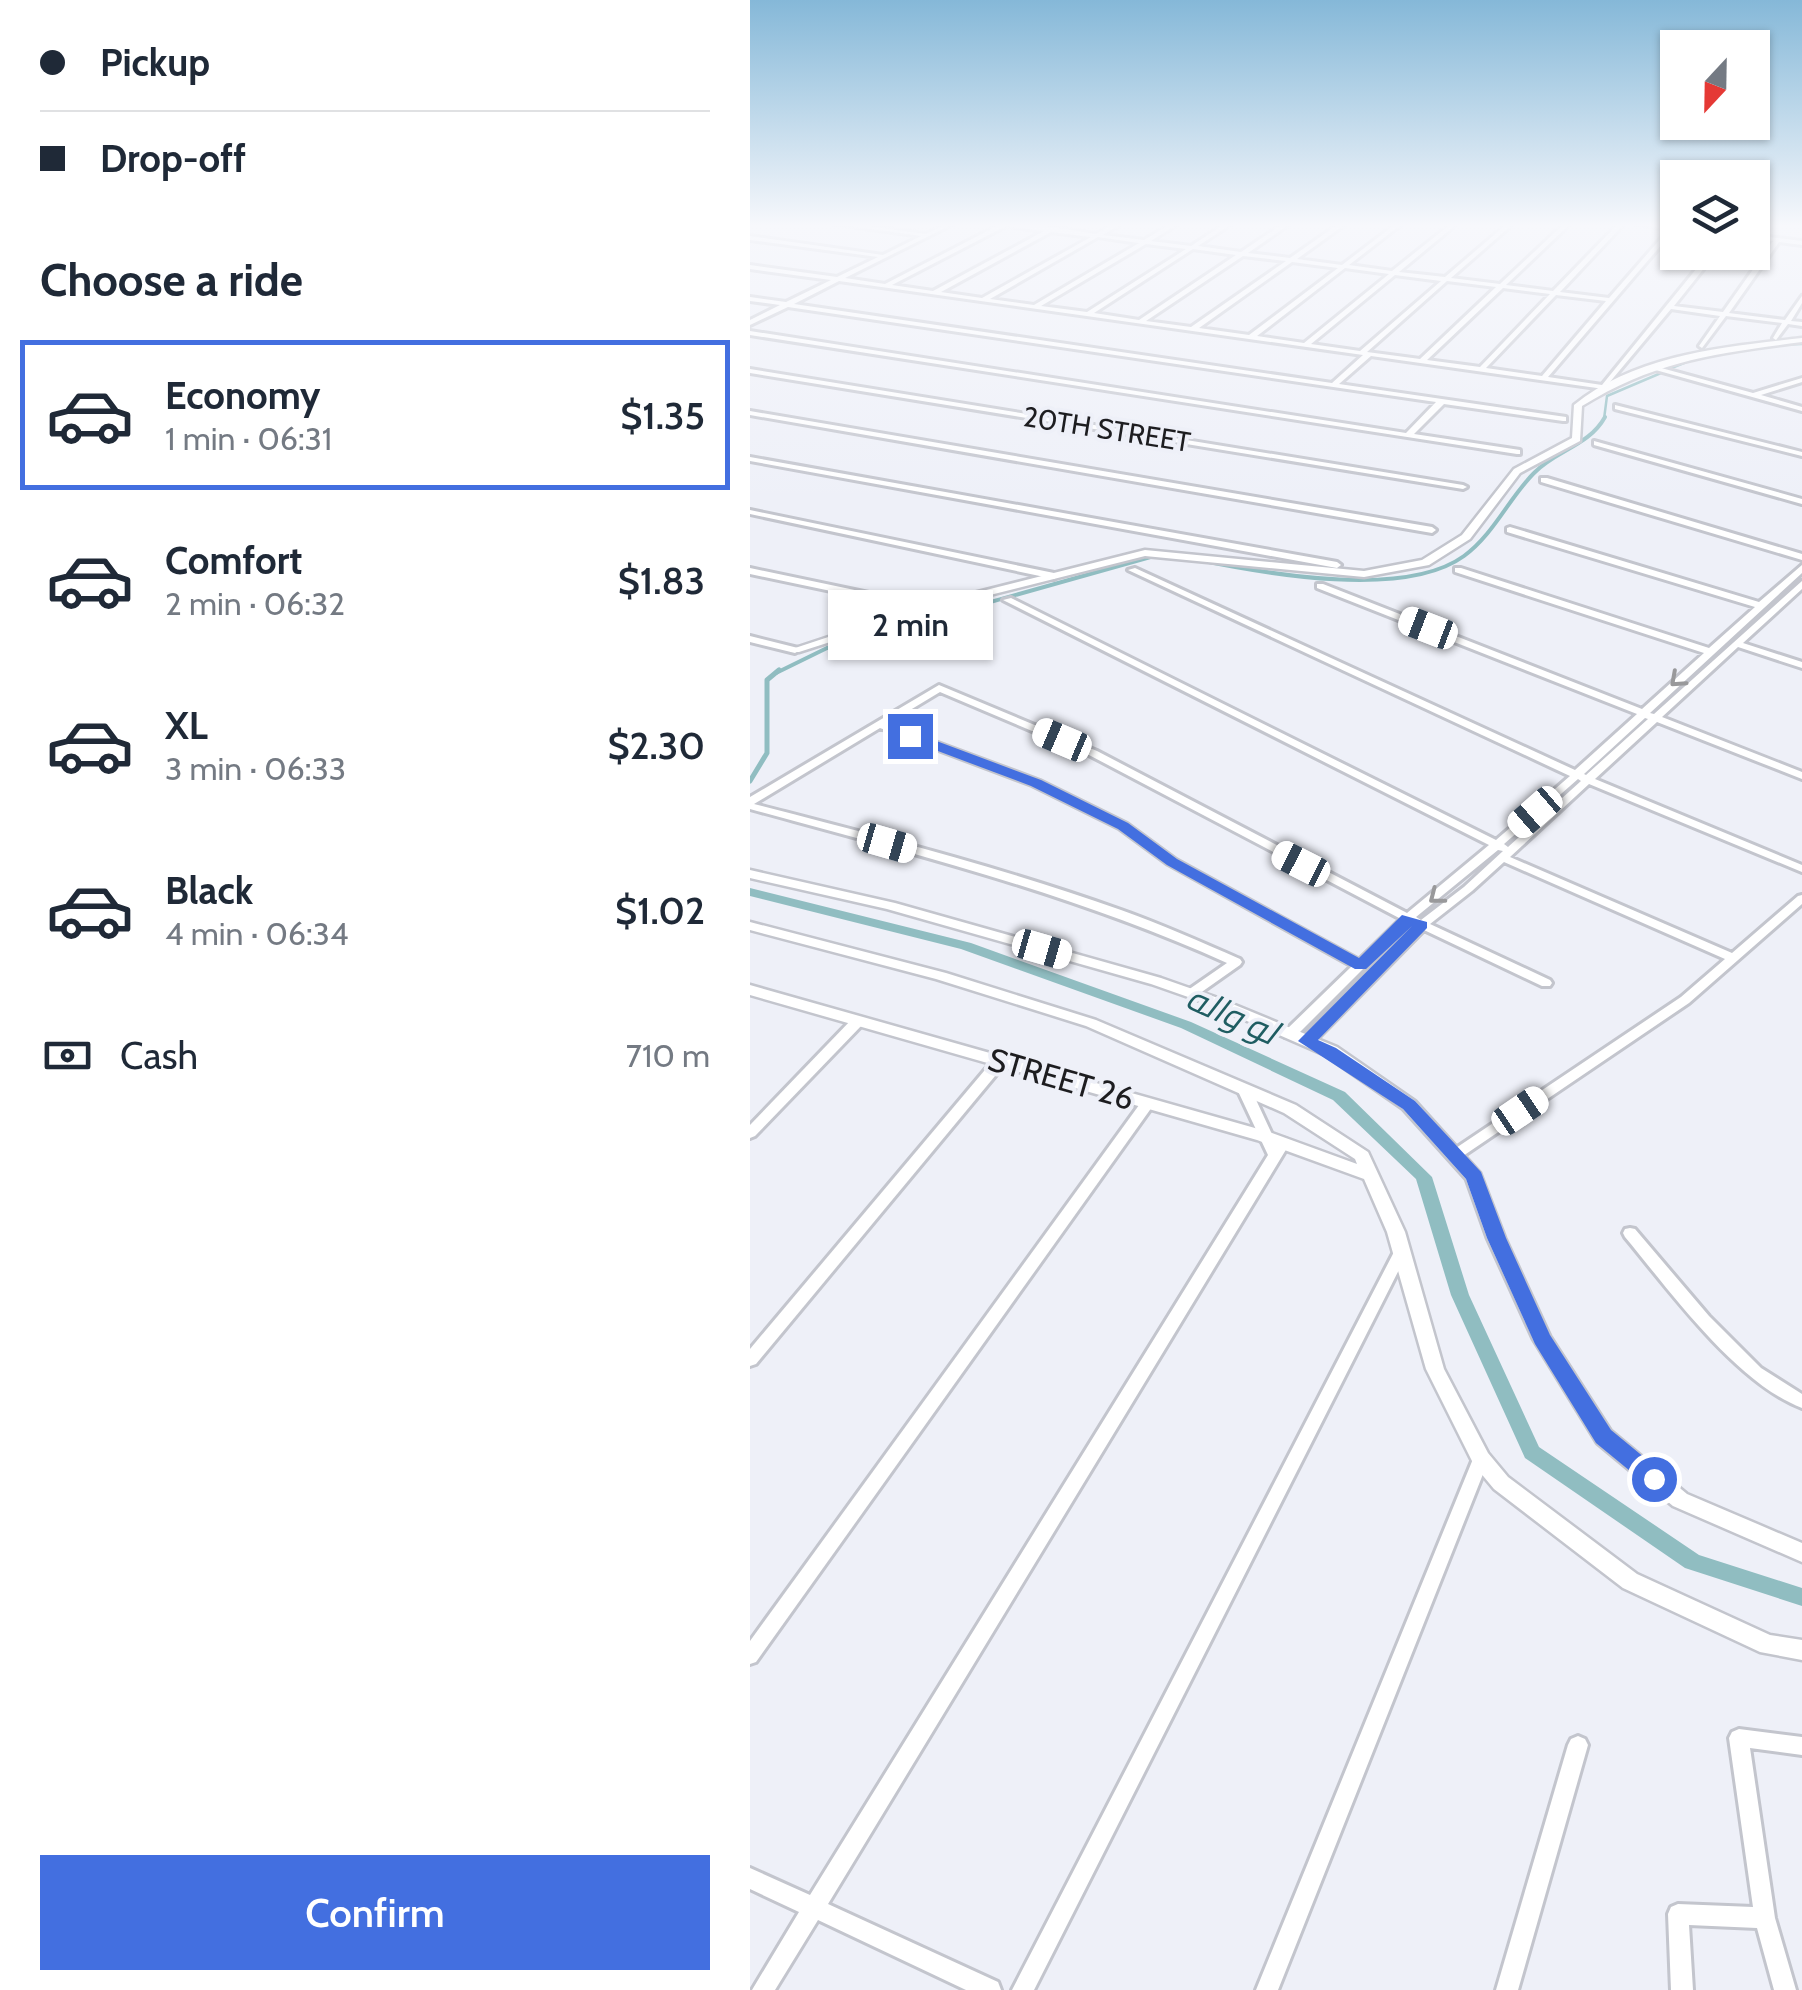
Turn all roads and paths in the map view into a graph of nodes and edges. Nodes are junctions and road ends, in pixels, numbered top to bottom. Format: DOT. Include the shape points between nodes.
graph roads {
  1 [pos="866,316"];
  2 [pos="1094,316"];
  3 [pos="1149,316"];
  4 [pos="1213,316"];
  5 [pos="1279,316"];
  6 [pos="1340,316"];
  7 [pos="1406,316"];
  8 [pos="1470,316"];
  9 [pos="1533,316"];
  10 [pos="1597,316"];
  11 [pos="1661,316"];
  12 [pos="1725,316"];
  13 [pos="1740,316"];
  14 [pos="1790,316"];
  15 [pos="1140,322"];
  16 [pos="1786,322"];
  17 [pos="1802,324"];
  18 [pos="1193,330"];
  19 [pos="750,333"];
  20 [pos="1250,338"];
  21 [pos="1776,338"];
  22 [pos="1802,340"];
  23 [pos="1304,345"];
  24 [pos="1702,346"];
  25 [pos="1365,354"];
  26 [pos="1421,362"];
  27 [pos="1654,368"];
  28 [pos="1481,370"];
  29 [pos="750,371"];
  30 [pos="1543,379"];
  31 [pos="1802,380"];
  32 [pos="1334,385"];
  33 [pos="1604,387"];
  34 [pos="1752,396"];
  35 [pos="1442,401"];
  36 [pos="1618,408"];
  37 [pos="1802,409"];
  38 [pos="750,413"];
  39 [pos="1564,419"];
  40 [pos="1408,435"];
  41 [pos="1597,443"];
  42 [pos="1517,452"];
  43 [pos="1802,454"];
  44 [pos="750,459"];
  45 [pos="1544,480"];
  46 [pos="1463,487"];
  47 [pos="1802,502"];
  48 [pos="750,512"];
  49 [pos="1432,530"];
  50 [pos="1510,530"];
  51 [pos="1802,556"];
  52 [pos="1338,565"];
  53 [pos="1802,568"];
  54 [pos="1132,570"];
  55 [pos="1458,570"];
  56 [pos="750,571"];
  57 [pos="1054,576"];
  58 [pos="1802,584"];
  59 [pos="1320,586"];
  60 [pos="1008,600"];
  61 [pos="1759,606"];
  62 [pos="926,608"];
  63 [pos="750,640"];
  64 [pos="1737,644"];
  65 [pos="795,650"];
  66 [pos="1708,651"];
  67 [pos="1802,665"];
  68 [pos="1642,712"];
  69 [pos="1656,718"];
  70 [pos="879,724"];
  71 [pos="1575,773"];
  72 [pos="1802,776"];
  73 [pos="1588,780"];
  74 [pos="750,804"];
  75 [pos="1503,852"];
  76 [pos="1802,870"];
  77 [pos="750,874"];
  78 [pos="1802,898"];
  79 [pos="1408,918"];
  80 [pos="1422,925"];
  81 [pos="750,926"];
  82 [pos="1733,958"];
  83 [pos="1361,966"];
  84 [pos="1546,983"];
  85 [pos="750,990"];
  86 [pos="1192,994"];
  87 [pos="858,1021"];
  88 [pos="1298,1038"];
  89 [pos="1000,1062"];
  90 [pos="1244,1090"];
  91 [pos="1147,1104"];
  92 [pos="750,1133"];
  93 [pos="1263,1136"];
  94 [pos="1278,1149"];
  95 [pos="1455,1155"];
  96 [pos="1370,1175"];
  97 [pos="1630,1233"];
  98 [pos="1402,1250"];
  99 [pos="750,1360"];
  100 [pos="1802,1402"];
  101 [pos="1481,1459"];
  102 [pos="1802,1553"];
  103 [pos="1802,1650"];
  104 [pos="750,1656"];
  105 [pos="1578,1745"];
  106 [pos="1802,1746"];
  107 [pos="750,1878"];
  108 [pos="812,1907"];
  109 [pos="1766,1918"];
  110 [pos="763,1990"];
  111 [pos="990,1990"];
  112 [pos="1023,1990"];
  113 [pos="1267,1990"];
  114 [pos="1507,1990"];
  115 [pos="1682,1990"];
  116 [pos="1785,1990"];
  1 -- 32 [label="street"];
  2 -- 15 [label="street"];
  3 -- 15 [label="street"];
  4 -- 18 [label="street"];
  5 -- 20 [label="street"];
  6 -- 23 [label="street"];
  7 -- 25 [label="street"];
  8 -- 26 [label="street"];
  9 -- 28 [label="street"];
  10 -- 30 [label="street"];
  11 -- 33 [label="street"];
  12 -- 24 [label="street"];
  13 -- 16 [label="street"];
  14 -- 16 [label="street"];
  15 -- 18 [label="street"];
  16 -- 17 [label="street"];
  16 -- 21 [label="street"];
  18 -- 20 [label="street"];
  19 -- 40 [label="street"];
  20 -- 23 [label="street"];
  22 -- 27 [label="street" via="1737,345"];
  23 -- 25 [label="street"];
  25 -- 26 [label="street"];
  25 -- 32 [label="street"];
  26 -- 28 [label="street"];
  27 -- 33 [label="street"];
  27 -- 34 [label="street"];
  28 -- 30 [label="street"];
  29 -- 46 [label="street, 20TH STREET"];
  30 -- 33 [label="street"];
  31 -- 34 [label="street"];
  32 -- 35 [label="street"];
  33 -- 57 [label="street" via="1578,405 1577,439 1516,471 1466,537 1425,563 1364,574 1145,553"];
  34 -- 37 [label="street"];
  35 -- 39 [label="street"];
  35 -- 40 [label="street"];
  36 -- 43 [label="street"];
  38 -- 49 [label="street"];
  40 -- 42 [label="street"];
  41 -- 47 [label="street"];
  44 -- 52 [label="street"];
  45 -- 51 [label="street"];
  48 -- 57 [label="street"];
  50 -- 61 [label="street"];
  53 -- 61 [label="street"];
  54 -- 71 [label="street"];
  55 -- 66 [label="street"];
  56 -- 62 [label="street"];
  57 -- 62 [label="street"];
  58 -- 64 [label="street"];
  59 -- 68 [label="street"];
  60 -- 75 [label="street"];
  61 -- 66 [label="street"];
  62 -- 65 [label="street"];
  63 -- 65 [label="street"];
  64 -- 67 [label="street"];
  64 -- 69 [label="street"];
  66 -- 68 [label="street, one-way"];
  68 -- 69 [label="street"];
  68 -- 71 [label="street"];
  69 -- 72 [label="street"];
  69 -- 73 [label="street"];
  70 -- 74 [label="street"];
  70 -- 79 [label="street" via="939,688 1093,754"];
  70 -- 83 [label="street" via="1036,783 1123,826 1172,862"];
  71 -- 73 [label="street"];
  71 -- 75 [label="street"];
  73 -- 75 [label="street"];
  73 -- 76 [label="street"];
  74 -- 86 [label="street" via="1164,928 1236,962"];
  75 -- 79 [label="street, one-way"];
  75 -- 80 [label="street"];
  75 -- 82 [label="street"];
  77 -- 86 [label="street" via="890,906"];
  78 -- 82 [label="street"];
  79 -- 80 [label="street"];
  79 -- 83 [label="street"];
  80 -- 84 [label="street"];
  80 -- 88 [label="street"];
  81 -- 90 [label="street" via="1091,1022"];
  82 -- 95 [label="street" via="1685,1000"];
  83 -- 88 [label="street"];
  85 -- 87 [label="street, STREET 26"];
  86 -- 88 [label="street"];
  87 -- 89 [label="street, STREET 26"];
  87 -- 92 [label="street"];
  88 -- 95 [label="street" via="1409,1105"];
  89 -- 91 [label="street, STREET 26"];
  89 -- 99 [label="street"];
  90 -- 93 [label="street"];
  90 -- 96 [label="street" via="1290,1109 1362,1156"];
  91 -- 93 [label="street, STREET 26"];
  91 -- 104 [label="street"];
  93 -- 94 [label="street, STREET 26"];
  94 -- 96 [label="street, STREET 26"];
  94 -- 108 [label="street"];
  95 -- 102 [label="street" via="1474,1177 1542,1338 1604,1436 1680,1500"];
  96 -- 98 [label="street"];
  97 -- 100 [label="street" via="1755,1372"];
  98 -- 101 [label="street" via="1435,1369"];
  98 -- 112 [label="street"];
  101 -- 103 [label="street" via="1501,1483 1630,1580 1768,1645"];
  101 -- 113 [label="street"];
  105 -- 114 [label="street"];
  106 -- 109 [label="street" via="1739,1738"];
  107 -- 108 [label="street"];
  108 -- 110 [label="street"];
  108 -- 111 [label="street"];
  109 -- 115 [label="street" via="1678,1914"];
  109 -- 116 [label="street"];
}
